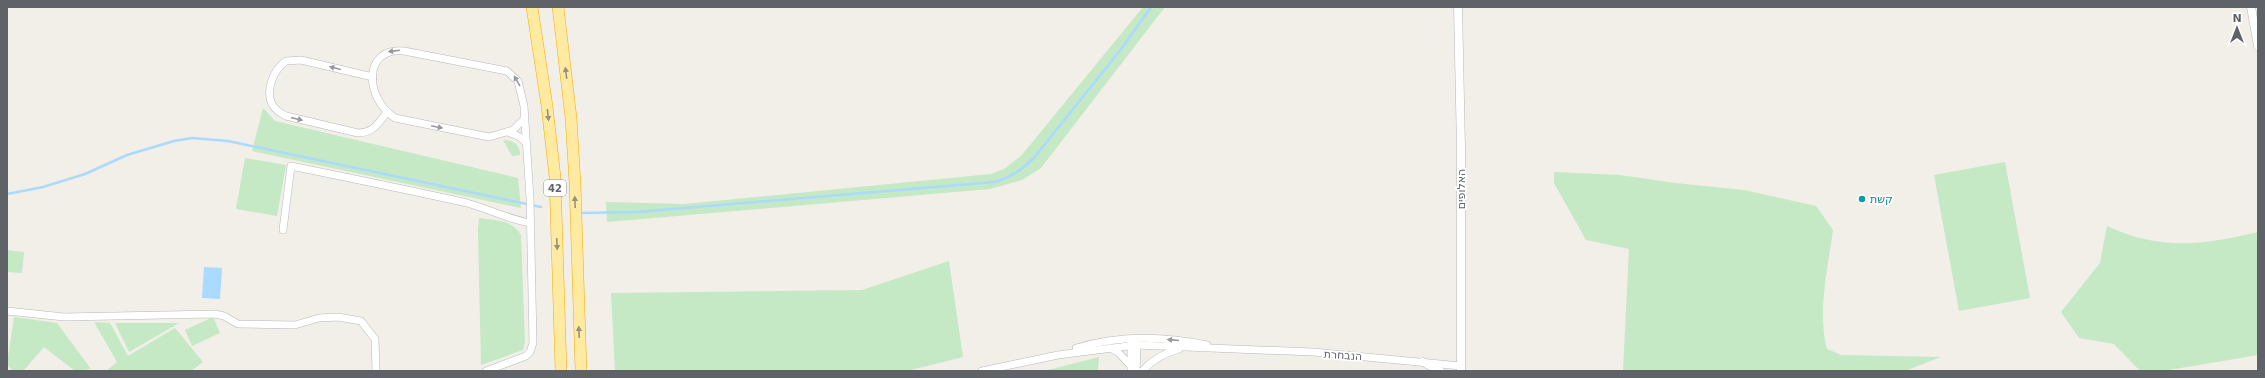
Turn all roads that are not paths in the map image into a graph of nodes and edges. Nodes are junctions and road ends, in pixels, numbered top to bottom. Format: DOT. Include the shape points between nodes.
graph roads {
  1 [pos="532,7"];
  2 [pos="558,7"];
  3 [pos="1458,7"];
  4 [pos="2251,7"];
  5 [pos="2258,46"];
  6 [pos="373,77"];
  7 [pos="387,112"];
  8 [pos="524,119"];
  9 [pos="508,132"];
  10 [pos="527,145"];
  11 [pos="530,223"];
  12 [pos="283,230"];
  13 [pos="7,313"];
  14 [pos="1133,343"];
  15 [pos="1108,347"];
  16 [pos="1185,348"];
  17 [pos="1225,349"];
  18 [pos="1047,357"];
  19 [pos="1423,362"];
  20 [pos="1130,368"];
  21 [pos="1461,368"];
  22 [pos="376,371"];
  23 [pos="486,371"];
  24 [pos="561,371"];
  25 [pos="580,371"];
  26 [pos="982,371"];
  27 [pos="1136,371"];
  28 [pos="1142,371"];
  29 [pos="1440,371"];
  1 -- 24 [label="highway, 42, one-way" via="547,106 554,176"];
  25 -- 2 [label="highway, 42, one-way" via="575,183 571,118"];
  3 -- 21 [label="street, האלופים"];
  4 -- 5 [label="street"];
  6 -- 7 [label="street" via="374,96"];
  6 -- 7 [label="street, one-way" via="301,60 286,61 274,73 270,100 277,111 286,116 358,133 372,130"];
  8 -- 6 [label="street, one-way" via="523,97 518,81 513,75 500,69 404,50 392,50 379,57"];
  7 -- 9 [label="street, one-way" via="395,118 483,137"];
  8 -- 9 [label="street" via="520,126"];
  8 -- 10 [label="street"];
  9 -- 10 [label="street" via="520,137"];
  10 -- 11 [label="street"];
  11 -- 12 [label="street" via="470,204 291,166"];
  11 -- 23 [label="street" via="532,348 526,356"];
  13 -- 22 [label="street" via="64,317 215,314 238,324 295,325 319,318 354,319 361,321 375,339"];
  14 -- 15 [label="street, הנבחרת"];
  14 -- 16 [label="street, הנבחרת"];
  17 -- 14 [label="street, הנבחרת, one-way" via="1182,341"];
  14 -- 18 [label="street, הנבחרת" via="1104,341"];
  14 -- 20 [label="street"];
  14 -- 27 [label="street"];
  15 -- 18 [label="street, הנבחרת"];
  15 -- 20 [label="street" via="1118,352"];
  16 -- 17 [label="street, הנבחרת"];
  16 -- 28 [label="street" via="1166,353 1153,360"];
  17 -- 19 [label="street, הנבחרת" via="1314,352"];
  18 -- 26 [label="street, הנבחרת"];
  19 -- 21 [label="street, הנבחרת"];
  19 -- 29 [label="street"];
}
